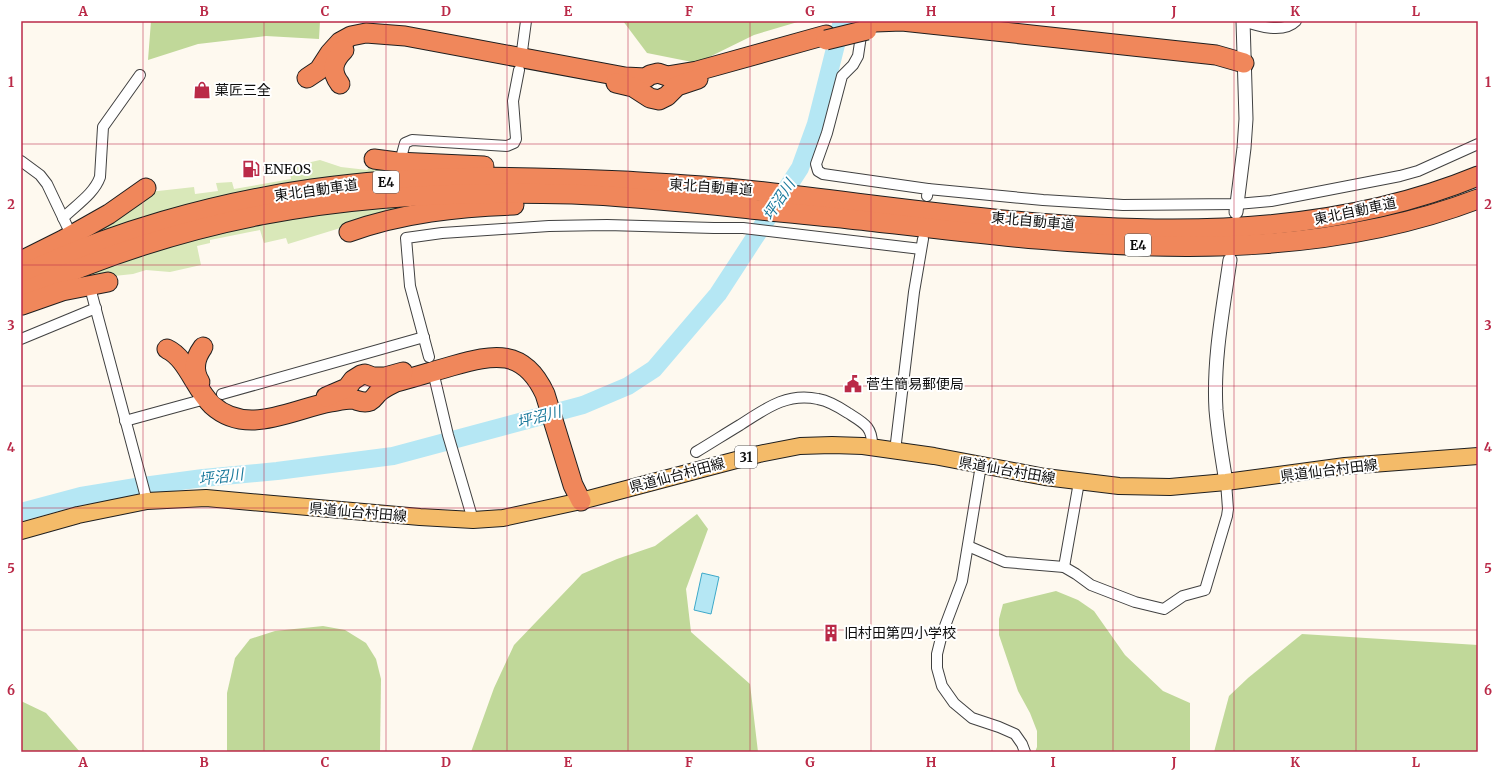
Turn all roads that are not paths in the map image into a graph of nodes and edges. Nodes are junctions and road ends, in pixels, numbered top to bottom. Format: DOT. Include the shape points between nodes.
graph roads {
  1 [pos="526,21"];
  2 [pos="1243,21"];
  3 [pos="1296,21"];
  4 [pos="866,25"];
  5 [pos="826,38"];
  6 [pos="522,51"];
  7 [pos="1244,63"];
  8 [pos="519,70"];
  9 [pos="140,75"];
  10 [pos="308,78"];
  11 [pos="340,84"];
  12 [pos="1478,144"];
  13 [pos="402,154"];
  14 [pos="374,159"];
  15 [pos="21,161"];
  16 [pos="1478,176"];
  17 [pos="146,188"];
  18 [pos="743,190"];
  19 [pos="1478,199"];
  20 [pos="1236,208"];
  21 [pos="747,209"];
  22 [pos="349,232"];
  23 [pos="923,239"];
  24 [pos="921,249"];
  25 [pos="1230,260"];
  26 [pos="21,261"];
  27 [pos="21,275"];
  28 [pos="108,282"];
  29 [pos="21,293"];
  30 [pos="92,296"];
  31 [pos="21,306"];
  32 [pos="96,308"];
  33 [pos="424,337"];
  34 [pos="21,339"];
  35 [pos="203,347"];
  36 [pos="167,349"];
  37 [pos="429,357"];
  38 [pos="435,380"];
  39 [pos="548,393"];
  40 [pos="222,394"];
  41 [pos="198,400"];
  42 [pos="125,421"];
  43 [pos="872,447"];
  44 [pos="896,451"];
  45 [pos="696,452"];
  46 [pos="1478,456"];
  47 [pos="981,465"];
  48 [pos="1079,482"];
  49 [pos="1226,482"];
  50 [pos="145,498"];
  51 [pos="581,502"];
  52 [pos="473,520"];
  53 [pos="21,531"];
  54 [pos="968,546"];
  55 [pos="1064,567"];
  56 [pos="1026,752"];
  1 -- 6 [label="street"];
  2 -- 3 [label="street" via="1274,28 1284,27"];
  2 -- 7 [label="street"];
  4 -- 5 [label="highway, bridge"];
  4 -- 7 [label="highway" via="876,28 903,27 1208,64"];
  4 -- 20 [label="street" via="858,56 842,76 816,164 818,171 823,174 927,193 1123,205"];
  5 -- 10 [label="highway" via="697,71 666,76 654,73 646,78 625,78 405,36 366,34 351,36 340,42 319,70"];
  5 -- 11 [label="highway" via="678,86 659,100 650,98 633,87 389,39 360,41 346,47 335,61 333,71"];
  7 -- 20 [label="street" via="1245,133"];
  8 -- 13 [label="street" via="513,101 516,139 514,143 508,146 412,140 405,143"];
  9 -- 15 [label="street" via="103,127 98,183 65,222 40,175"];
  12 -- 20 [label="street" via="1418,171 1388,179"];
  14 -- 18 [label="highway" via="695,178"];
  16 -- 18 [label="highway, 東北自動車道 / E4" via="1434,193 1388,206 1302,222 1214,228 1128,228 1031,222"];
  17 -- 26 [label="highway" via="109,214"];
  18 -- 27 [label="highway, 東北自動車道 / E4" via="578,179 495,177 411,180 312,189 203,211 150,226 99,242"];
  19 -- 21 [label="highway, 東北自動車道 / E4" via="1439,213 1365,231 1298,240 1217,246 1102,244 1022,238"];
  21 -- 22 [label="highway" via="578,203 506,205 397,217"];
  21 -- 29 [label="highway, 東北自動車道 / E4" via="574,194 513,193 425,195 324,205 262,214 158,241 106,258"];
  23 -- 24 [label="street"];
  24 -- 33 [label="street" via="743,228 549,226 406,234 410,286"];
  24 -- 44 [label="street"];
  25 -- 49 [label="street" via="1217,365 1216,409"];
  28 -- 31 [label="highway" via="62,291"];
  30 -- 32 [label="street"];
  32 -- 34 [label="street"];
  32 -- 42 [label="street"];
  33 -- 37 [label="street"];
  33 -- 40 [label="street"];
  35 -- 39 [label="highway" via="197,355 196,377 218,404 237,412 280,411 347,388 361,375 385,376 476,352 498,350 514,353 526,359 546,380"];
  36 -- 39 [label="highway" via="184,364 198,389 211,404 223,414 252,420 270,419 330,402 350,399 367,402 396,382 478,359 509,358 530,371"];
  38 -- 52 [label="street"];
  39 -- 51 [label="highway" via="560,427 573,485"];
  41 -- 42 [label="street"];
  42 -- 50 [label="street"];
  43 -- 44 [label="main road, 県道仙台村田線 / 31"];
  43 -- 45 [label="street" via="873,437 869,427 832,404 805,397 787,399 768,406"];
  43 -- 51 [label="main road, 県道仙台村田線 / 31" via="806,446 759,454"];
  44 -- 47 [label="main road, 県道仙台村田線 / 31"];
  46 -- 49 [label="main road, 県道仙台村田線 / 31" via="1345,466"];
  47 -- 48 [label="main road, 県道仙台村田線 / 31"];
  47 -- 54 [label="street"];
  48 -- 49 [label="main road, 県道仙台村田線 / 31" via="1170,487"];
  48 -- 55 [label="street"];
  49 -- 55 [label="street" via="1227,516 1205,590 1183,596 1164,609 1135,602 1091,585"];
  50 -- 52 [label="main road, 県道仙台村田線 / 31" via="206,498"];
  50 -- 53 [label="main road, 県道仙台村田線 / 31"];
  51 -- 52 [label="main road, 県道仙台村田線 / 31" via="503,518"];
  54 -- 55 [label="street" via="1006,562"];
  54 -- 56 [label="street" via="962,581 937,654 937,668 942,686 954,703 972,718 999,726 1014,734"];
}
